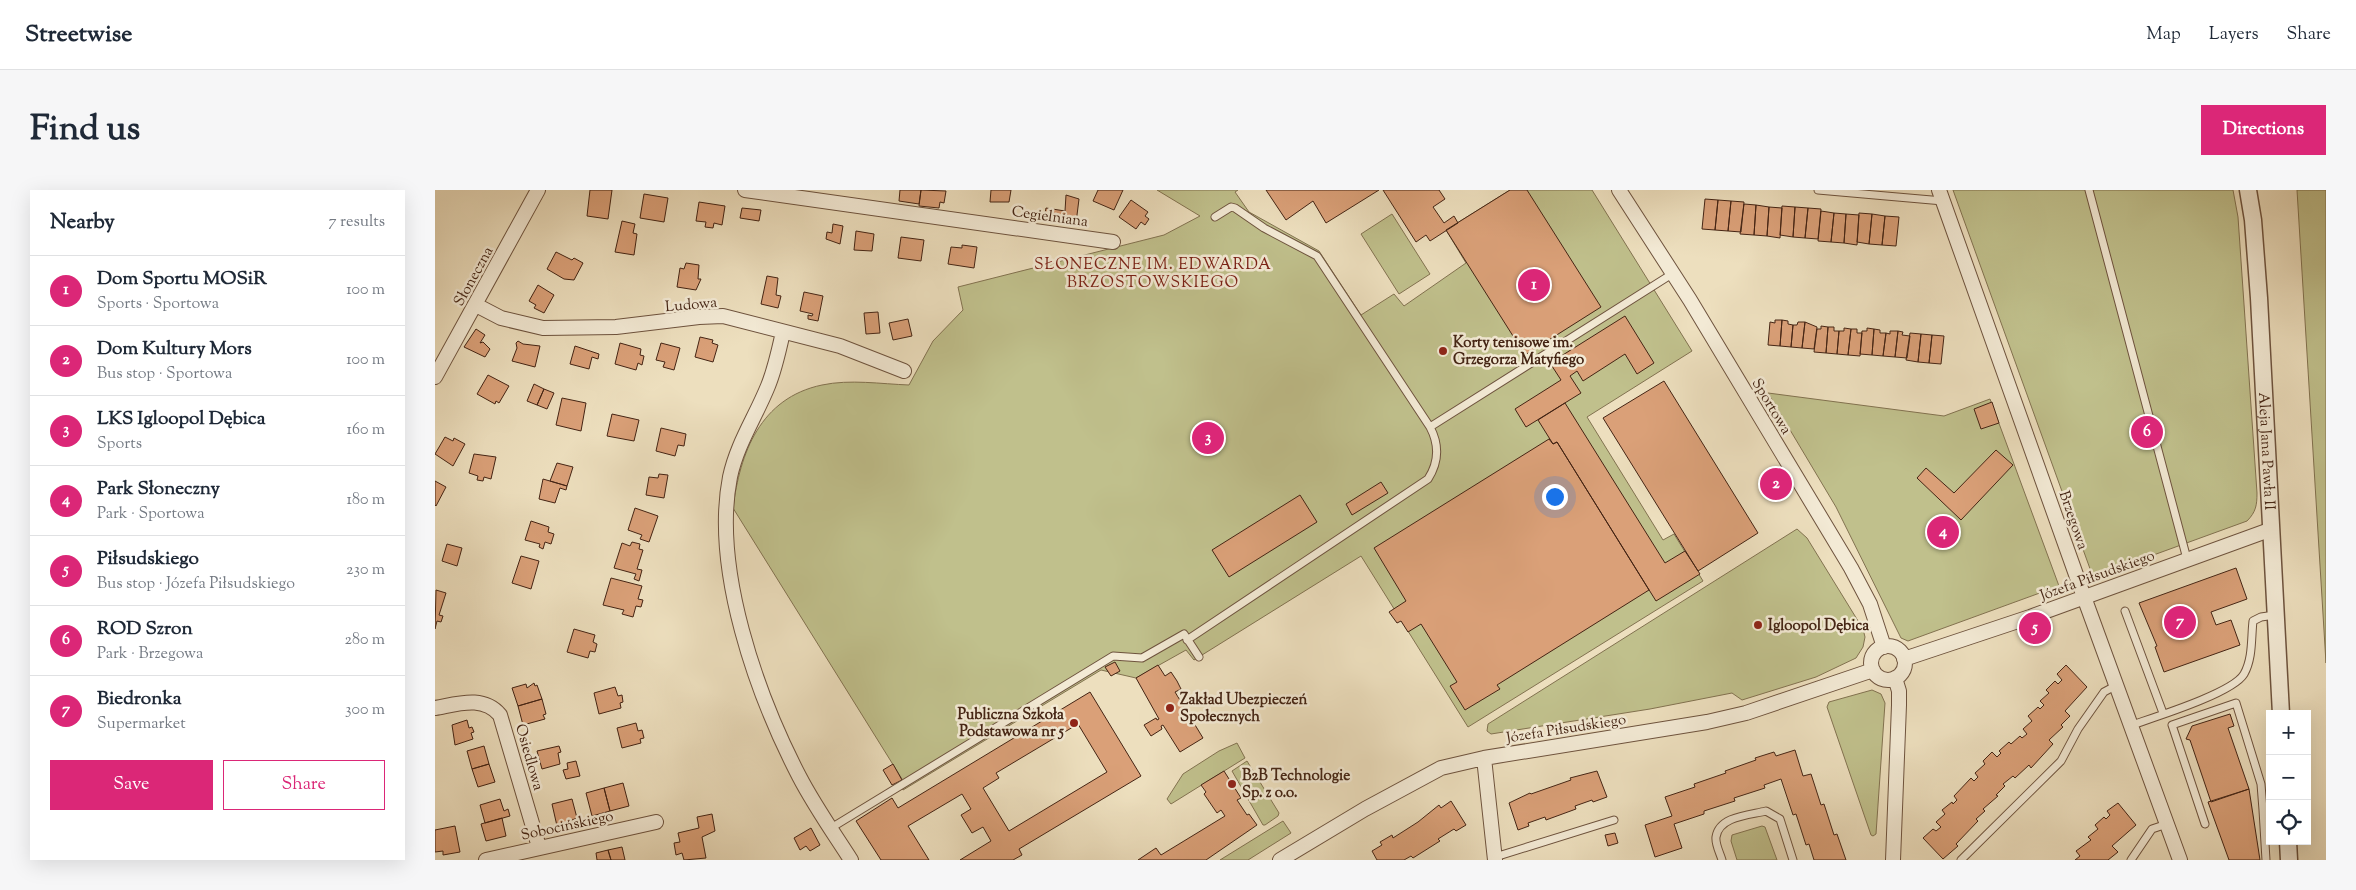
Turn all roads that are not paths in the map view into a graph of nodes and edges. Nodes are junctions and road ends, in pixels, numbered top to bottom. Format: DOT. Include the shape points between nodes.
graph roads {
  1 [pos="538,190"];
  2 [pos="745,190"];
  3 [pos="1619,190"];
  4 [pos="1818,190"];
  5 [pos="2089,190"];
  6 [pos="2248,190"];
  7 [pos="760,191"];
  8 [pos="1941,195"];
  9 [pos="1215,217"];
  10 [pos="1113,242"];
  11 [pos="1672,274"];
  12 [pos="476,305"];
  13 [pos="783,332"];
  14 [pos="904,371"];
  15 [pos="435,377"];
  16 [pos="1431,427"];
  17 [pos="2272,529"];
  18 [pos="2187,559"];
  19 [pos="2084,597"];
  20 [pos="2125,611"];
  21 [pos="2276,615"];
  22 [pos="1187,640"];
  23 [pos="1884,646"];
  24 [pos="1199,657"];
  25 [pos="1904,658"];
  26 [pos="1873,670"];
  27 [pos="1895,678"];
  28 [pos="2117,685"];
  29 [pos="435,708"];
  30 [pos="2281,710"];
  31 [pos="2163,713"];
  32 [pos="2132,725"];
  33 [pos="1484,758"];
  34 [pos="2266,809"];
  35 [pos="1614,820"];
  36 [pos="656,822"];
  37 [pos="2167,824"];
  38 [pos="2205,824"];
  39 [pos="831,828"];
  40 [pos="2266,845"];
  41 [pos="2288,845"];
  42 [pos="539,847"];
  43 [pos="1495,858"];
  44 [pos="486,860"];
  45 [pos="851,860"];
  46 [pos="1281,860"];
  47 [pos="1722,860"];
  48 [pos="1793,860"];
  49 [pos="1893,860"];
  50 [pos="1961,860"];
  51 [pos="2131,860"];
  52 [pos="2180,860"];
  53 [pos="2266,860"];
  54 [pos="2289,860"];
  1 -- 12 [label="street, Słoneczna"];
  2 -- 7 [label="street, Cegielniana"];
  3 -- 11 [label="street, Sportowa"];
  4 -- 8 [label="lane"];
  5 -- 18 [label="lane"];
  6 -- 17 [label="street, Aleja Jana Pawła II" via="2259,298"];
  7 -- 10 [label="street, Cegielniana"];
  8 -- 19 [label="street, Brzegowa"];
  9 -- 16 [label="lane" via="1231,207 1235,208 1263,228 1317,256"];
  11 -- 16 [label="lane"];
  11 -- 23 [label="street, Sportowa" via="1851,568 1869,604"];
  12 -- 13 [label="street, Ludowa" via="501,318 543,328 617,327 723,316"];
  12 -- 15 [label="street, Słoneczna"];
  13 -- 14 [label="street, Ludowa" via="840,346"];
  13 -- 39 [label="street" via="768,388 735,456 726,502 726,537 743,632 763,696 799,777"];
  16 -- 22 [label="lane" via="1437,450 1435,466 1428,479"];
  17 -- 18 [label="street, Józefa Piłsudskiego"];
  17 -- 21 [label="street, Aleja Jana Pawła II"];
  18 -- 19 [label="street, Józefa Piłsudskiego"];
  19 -- 25 [label="street, Józefa Piłsudskiego"];
  19 -- 28 [label="street, Brzegowa"];
  20 -- 31 [label="lane"];
  21 -- 30 [label="street, Aleja Jana Pawła II"];
  21 -- 31 [label="lane" via="2253,621 2250,658 2243,676 2226,689"];
  22 -- 24 [label="lane"];
  22 -- 39 [label="lane" via="1184,634 1142,658 1113,656"];
  23 -- 25 [label="street" via="1894,647"];
  23 -- 26 [label="street" via="1873,656"];
  25 -- 27 [label="street" via="1903,670"];
  26 -- 27 [label="street" via="1880,678"];
  26 -- 33 [label="street, Józefa Piłsudskiego" via="1731,717"];
  27 -- 49 [label="street" via="1899,698"];
  28 -- 32 [label="street, Brzegowa"];
  28 -- 50 [label="lane" via="2103,692 2061,761"];
  29 -- 42 [label="street, Osiedlowa" via="481,702 500,715"];
  31 -- 32 [label="lane"];
  32 -- 37 [label="street, Brzegowa"];
  33 -- 43 [label="street"];
  33 -- 46 [label="street, Józefa Piłsudskiego" via="1441,768"];
  34 -- 38 [label="lane" via="2236,703 2172,726"];
  35 -- 43 [label="lane"];
  36 -- 42 [label="street, Sobocińskiego"];
  37 -- 51 [label="lane" via="2152,829"];
  37 -- 52 [label="street, Brzegowa"];
  39 -- 45 [label="street"];
  40 -- 53 [label="lane"];
  41 -- 54 [label="street"];
  42 -- 44 [label="street, Sobocińskiego"];
  47 -- 48 [label="lane" via="1715,839 1718,829 1727,821 1766,811 1780,819"];
}
